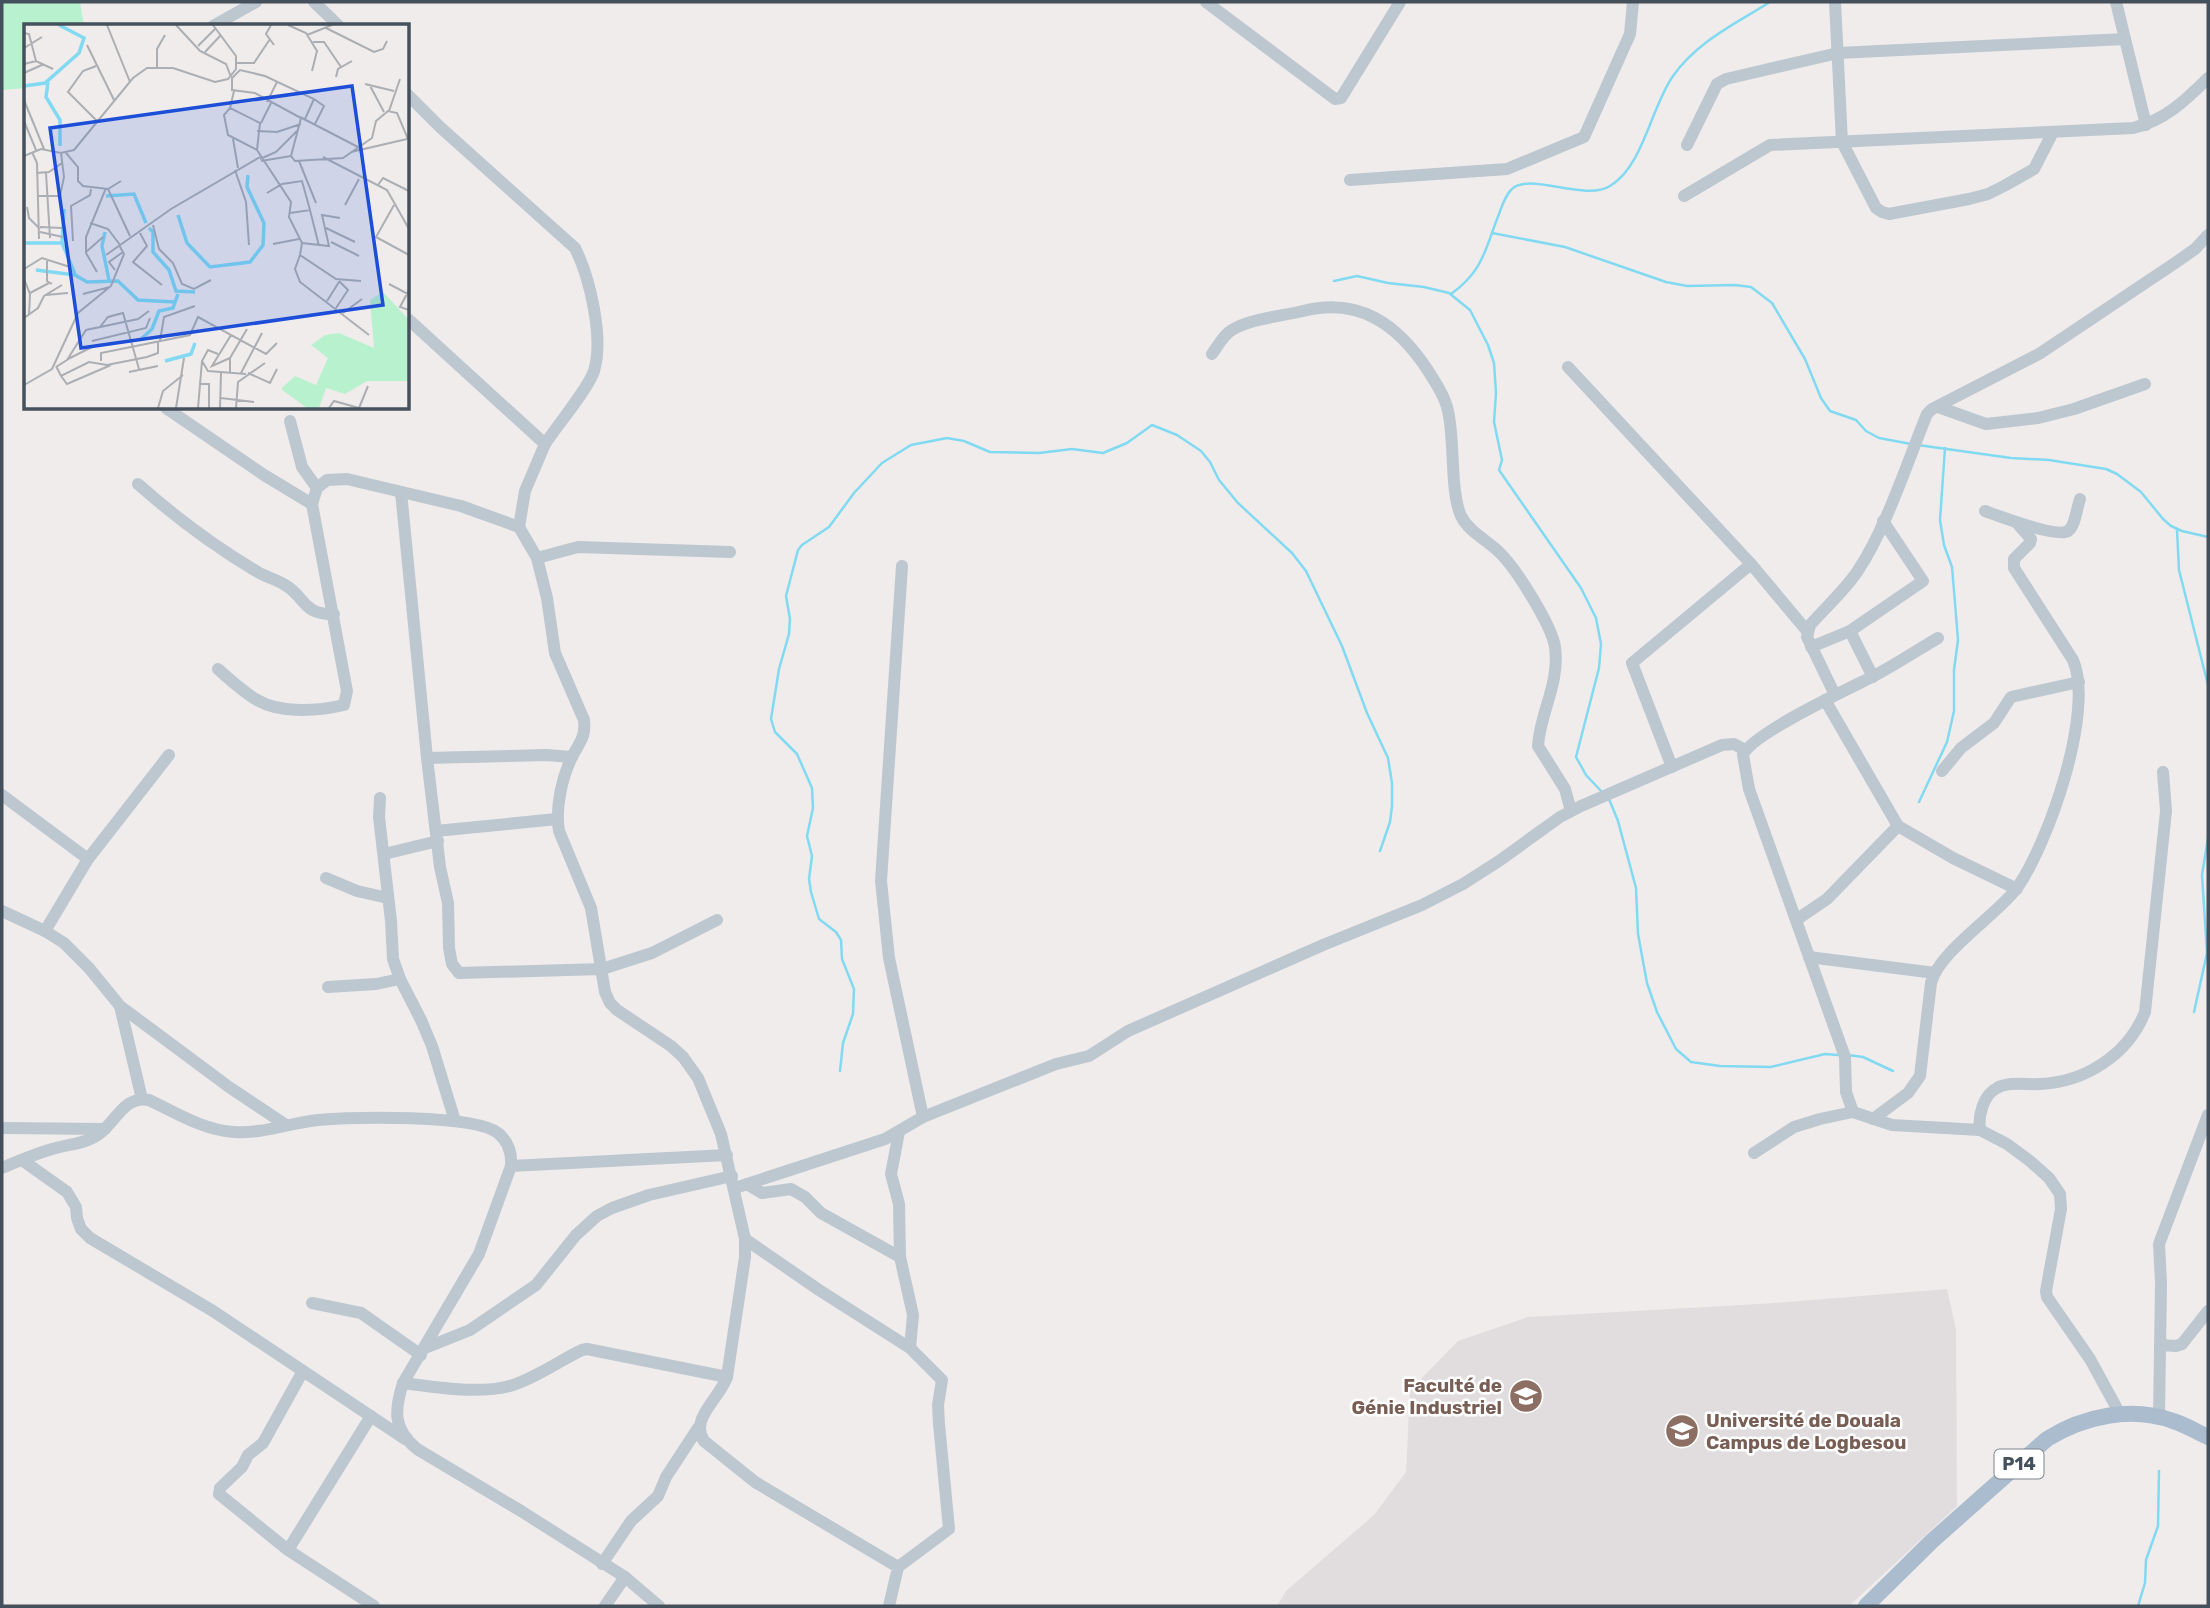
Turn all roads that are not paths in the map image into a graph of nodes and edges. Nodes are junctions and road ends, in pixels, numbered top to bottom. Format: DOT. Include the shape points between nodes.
graph roads {
  1 [pos="256,2"];
  2 [pos="314,2"];
  3 [pos="1206,2"];
  4 [pos="1400,2"];
  5 [pos="1633,2"];
  6 [pos="1835,2"];
  7 [pos="2116,2"];
  8 [pos="217,24"];
  9 [pos="337,24"];
  10 [pos="2125,39"];
  11 [pos="1838,53"];
  12 [pos="2208,78"];
  13 [pos="410,97"];
  14 [pos="2146,125"];
  15 [pos="2053,132"];
  16 [pos="1842,142"];
  17 [pos="1687,145"];
  18 [pos="1350,180"];
  19 [pos="1684,196"];
  20 [pos="2208,235"];
  21 [pos="410,324"];
  22 [pos="1212,354"];
  23 [pos="1568,367"];
  24 [pos="2145,384"];
  25 [pos="1938,407"];
  26 [pos="169,410"];
  27 [pos="290,421"];
  28 [pos="545,444"];
  29 [pos="138,484"];
  30 [pos="317,488"];
  31 [pos="401,492"];
  32 [pos="2080,499"];
  33 [pos="312,504"];
  34 [pos="1985,511"];
  35 [pos="1883,521"];
  36 [pos="2017,523"];
  37 [pos="519,527"];
  38 [pos="730,552"];
  39 [pos="537,558"];
  40 [pos="1751,565"];
  41 [pos="902,566"];
  42 [pos="334,614"];
  43 [pos="1807,631"];
  44 [pos="1850,631"];
  45 [pos="1938,638"];
  46 [pos="1811,647"];
  47 [pos="218,669"];
  48 [pos="1873,677"];
  49 [pos="2079,682"];
  50 [pos="1830,698"];
  51 [pos="1745,750"];
  52 [pos="169,755"];
  53 [pos="572,757"];
  54 [pos="427,758"];
  55 [pos="1672,767"];
  56 [pos="1942,771"];
  57 [pos="2163,772"];
  58 [pos="2,795"];
  59 [pos="380,798"];
  60 [pos="1571,811"];
  61 [pos="557,819"];
  62 [pos="1898,826"];
  63 [pos="437,836"];
  64 [pos="384,853"];
  65 [pos="88,859"];
  66 [pos="326,878"];
  67 [pos="2017,888"];
  68 [pos="388,898"];
  69 [pos="2,911"];
  70 [pos="717,920"];
  71 [pos="1796,920"];
  72 [pos="45,931"];
  73 [pos="1810,957"];
  74 [pos="602,970"];
  75 [pos="1934,973"];
  76 [pos="400,979"];
  77 [pos="328,988"];
  78 [pos="120,1006"];
  79 [pos="142,1099"];
  80 [pos="1853,1112"];
  81 [pos="2208,1115"];
  82 [pos="923,1117"];
  83 [pos="1873,1119"];
  84 [pos="455,1121"];
  85 [pos="286,1125"];
  86 [pos="2,1128"];
  87 [pos="105,1129"];
  88 [pos="1980,1130"];
  89 [pos="899,1132"];
  90 [pos="1754,1153"];
  91 [pos="727,1155"];
  92 [pos="22,1160"];
  93 [pos="511,1166"];
  94 [pos="2,1168"];
  95 [pos="738,1182"];
  96 [pos="745,1239"];
  97 [pos="900,1257"];
  98 [pos="312,1303"];
  99 [pos="2208,1311"];
  100 [pos="2160,1345"];
  101 [pos="910,1348"];
  102 [pos="423,1352"];
  103 [pos="303,1371"];
  104 [pos="727,1377"];
  105 [pos="403,1383"];
  106 [pos="2120,1414"];
  107 [pos="371,1416"];
  108 [pos="2159,1416"];
  109 [pos="698,1428"];
  110 [pos="2208,1437"];
  111 [pos="408,1441"];
  112 [pos="288,1550"];
  113 [pos="602,1564"];
  114 [pos="898,1567"];
  115 [pos="625,1577"];
  116 [pos="373,1606"];
  117 [pos="605,1606"];
  118 [pos="659,1606"];
  119 [pos="889,1606"];
  120 [pos="1866,1606"];
  1 -- 8 [label="street"];
  2 -- 9 [label="street"];
  3 -- 4 [label="street" via="1339,100"];
  5 -- 18 [label="street" via="1630,34 1584,137 1507,169"];
  6 -- 11 [label="street"];
  7 -- 10 [label="street"];
  10 -- 11 [label="street"];
  10 -- 14 [label="street"];
  11 -- 16 [label="street"];
  11 -- 17 [label="street" via="1721,81"];
  12 -- 14 [label="street" via="2164,116"];
  13 -- 28 [label="street" via="575,248 583,264 598,346 593,373"];
  14 -- 15 [label="street"];
  15 -- 16 [label="street"];
  15 -- 16 [label="street" via="2034,169 1988,194 1889,214 1876,208"];
  16 -- 19 [label="street" via="1770,145"];
  20 -- 25 [label="street" via="2195,249 2039,354"];
  21 -- 28 [label="street"];
  22 -- 60 [label="street" via="1230,331 1242,325 1339,306 1389,326 1419,357 1448,408 1461,516 1505,558 1550,630 1555,648 1553,688 1538,746 1565,789"];
  23 -- 40 [label="street"];
  24 -- 25 [label="street" via="2074,409 1986,424"];
  25 -- 35 [label="street" via="1927,414"];
  26 -- 33 [label="street"];
  27 -- 30 [label="street" via="302,467"];
  28 -- 37 [label="street" via="526,491"];
  29 -- 42 [label="street" via="257,572 288,586 304,605 320,614"];
  30 -- 31 [label="street" via="327,480 347,479"];
  30 -- 33 [label="street"];
  31 -- 37 [label="street" via="461,506"];
  31 -- 54 [label="street"];
  32 -- 36 [label="street" via="2066,532"];
  33 -- 42 [label="street"];
  34 -- 36 [label="street"];
  35 -- 43 [label="street" via="1857,572"];
  35 -- 44 [label="street" via="1923,581"];
  36 -- 49 [label="street" via="2031,539 2014,559 2014,568 2073,660"];
  37 -- 39 [label="street"];
  38 -- 39 [label="street" via="578,547"];
  39 -- 53 [label="street" via="555,653 584,720 582,740"];
  40 -- 43 [label="street"];
  40 -- 55 [label="street" via="1632,663"];
  41 -- 82 [label="street" via="881,881 889,958"];
  42 -- 47 [label="street" via="347,691 344,705 324,710 279,708 241,689"];
  43 -- 46 [label="street"];
  44 -- 46 [label="street"];
  44 -- 48 [label="street"];
  45 -- 48 [label="street"];
  46 -- 50 [label="street"];
  48 -- 50 [label="street"];
  49 -- 56 [label="street" via="2011,697 1994,723 1961,748"];
  49 -- 67 [label="street" via="2062,790 2048,829"];
  50 -- 51 [label="street"];
  50 -- 62 [label="street"];
  51 -- 55 [label="street" via="1734,744 1722,746"];
  51 -- 71 [label="street" via="1749,789"];
  52 -- 65 [label="street"];
  53 -- 54 [label="street"];
  53 -- 61 [label="street"];
  54 -- 63 [label="street"];
  55 -- 60 [label="street"];
  57 -- 88 [label="street" via="2166,811 2140,1025 2115,1055 2084,1075 2044,1084 1999,1086 1983,1106"];
  58 -- 65 [label="street"];
  59 -- 64 [label="street"];
  60 -- 82 [label="street" via="1481,873 1422,905 1128,1031 1089,1056 1056,1064"];
  61 -- 63 [label="street"];
  61 -- 74 [label="street" via="591,908"];
  62 -- 67 [label="street"];
  62 -- 71 [label="street" via="1827,899"];
  63 -- 64 [label="street"];
  63 -- 74 [label="street" via="448,903 449,948 459,973"];
  64 -- 68 [label="street"];
  65 -- 72 [label="street"];
  66 -- 68 [label="street"];
  67 -- 75 [label="street"];
  68 -- 76 [label="street" via="393,959"];
  69 -- 72 [label="street"];
  70 -- 74 [label="street" via="652,953"];
  71 -- 73 [label="street"];
  72 -- 78 [label="street" via="77,954"];
  73 -- 75 [label="street"];
  73 -- 80 [label="street" via="1845,1057 1846,1092"];
  74 -- 91 [label="street" via="610,1003 671,1046 692,1068"];
  75 -- 83 [label="street" via="1920,1076 1908,1093"];
  76 -- 77 [label="street"];
  76 -- 84 [label="street" via="432,1046"];
  78 -- 79 [label="street"];
  78 -- 85 [label="street"];
  79 -- 85 [label="street" via="216,1130 252,1132"];
  79 -- 87 [label="street" via="127,1104"];
  80 -- 83 [label="street"];
  80 -- 90 [label="street" via="1794,1128"];
  81 -- 100 [label="street" via="2159,1244"];
  82 -- 89 [label="street"];
  83 -- 88 [label="street" via="1892,1125"];
  84 -- 85 [label="street" via="334,1120"];
  84 -- 93 [label="street" via="498,1133 508,1144"];
  86 -- 87 [label="street"];
  87 -- 92 [label="street" via="92,1139"];
  88 -- 106 [label="street" via="2030,1161 2060,1194 2047,1297 2090,1359"];
  89 -- 95 [label="street"];
  89 -- 97 [label="street" via="891,1169 899,1204"];
  91 -- 93 [label="street"];
  91 -- 95 [label="street"];
  92 -- 94 [label="street"];
  92 -- 103 [label="street" via="67,1192 81,1228 90,1238 214,1311"];
  93 -- 102 [label="street" via="479,1254"];
  95 -- 96 [label="street"];
  95 -- 97 [label="street" via="762,1193 791,1189 821,1213"];
  95 -- 102 [label="street" via="649,1195 597,1216 536,1285 470,1330"];
  96 -- 101 [label="street"];
  96 -- 104 [label="street"];
  97 -- 101 [label="street" via="913,1315"];
  98 -- 102 [label="street" via="361,1313"];
  99 -- 100 [label="street" via="2182,1344"];
  100 -- 108 [label="street"];
  101 -- 114 [label="street" via="942,1380 939,1424 950,1525 947,1532"];
  102 -- 105 [label="street"];
  103 -- 107 [label="street"];
  103 -- 112 [label="street" via="263,1443 219,1492"];
  104 -- 105 [label="street" via="587,1349 512,1385 496,1388"];
  104 -- 109 [label="street"];
  105 -- 111 [label="street" via="396,1415"];
  106 -- 108 [label="main road, P14"];
  106 -- 120 [label="main road, P14" via="2082,1422 2046,1439"];
  107 -- 111 [label="street"];
  107 -- 112 [label="street"];
  108 -- 110 [label="main road, P14"];
  109 -- 113 [label="street" via="658,1496 631,1521"];
  109 -- 114 [label="street" via="704,1441 755,1482"];
  111 -- 113 [label="street"];
  112 -- 116 [label="street"];
  113 -- 115 [label="street"];
  114 -- 119 [label="street"];
  115 -- 117 [label="street"];
  115 -- 118 [label="street"];
}
